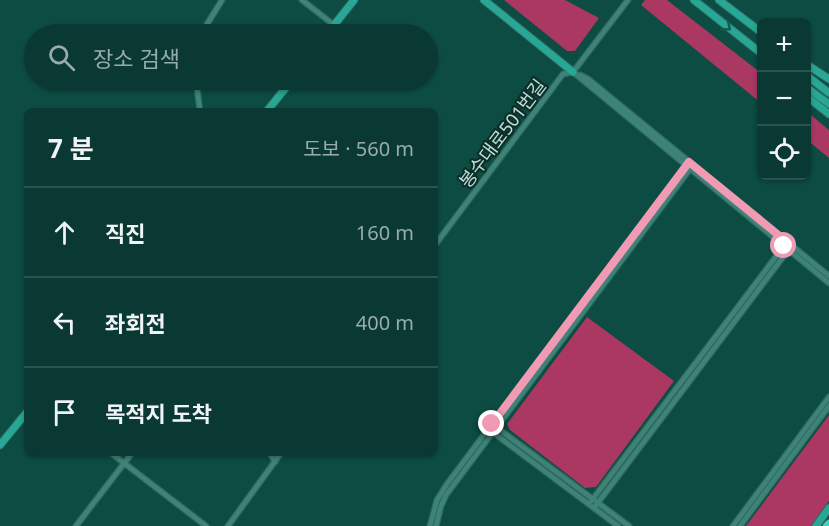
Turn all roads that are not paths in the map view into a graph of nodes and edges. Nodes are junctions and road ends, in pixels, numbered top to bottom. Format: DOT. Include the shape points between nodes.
graph roads {
  1 [pos="222,0"];
  2 [pos="302,0"];
  3 [pos="354,0"];
  4 [pos="484,0"];
  5 [pos="628,0"];
  6 [pos="694,0"];
  7 [pos="719,0"];
  8 [pos="207,24"];
  9 [pos="333,24"];
  10 [pos="335,24"];
  11 [pos="757,29"];
  12 [pos="757,51"];
  13 [pos="811,67"];
  14 [pos="573,72"];
  15 [pos="811,78"];
  16 [pos="829,79"];
  17 [pos="197,90"];
  18 [pos="283,90"];
  19 [pos="811,90"];
  20 [pos="829,93"];
  21 [pos="811,99"];
  22 [pos="828,104"];
  23 [pos="200,108"];
  24 [pos="269,108"];
  25 [pos="829,114"];
  26 [pos="690,165"];
  27 [pos="438,241"];
  28 [pos="785,244"];
  29 [pos="790,248"];
  30 [pos="829,276"];
  31 [pos="829,283"];
  32 [pos="829,397"];
  33 [pos="829,406"];
  34 [pos="24,416"];
  35 [pos="493,428"];
  36 [pos="0,445"];
  37 [pos="115,456"];
  38 [pos="130,456"];
  39 [pos="271,456"];
  40 [pos="279,456"];
  41 [pos="274,462"];
  42 [pos="124,463"];
  43 [pos="590,501"];
  44 [pos="596,505"];
  45 [pos="829,508"];
  46 [pos="76,526"];
  47 [pos="206,526"];
  48 [pos="228,526"];
  49 [pos="430,526"];
  50 [pos="436,526"];
  51 [pos="618,526"];
  52 [pos="629,526"];
  53 [pos="733,526"];
  54 [pos="740,526"];
  55 [pos="816,526"];
  1 -- 8 [label="street"];
  2 -- 9 [label="street"];
  3 -- 10 [label="main road"];
  4 -- 14 [label="main road"];
  5 -- 14 [label="street, 봉수대로501번길"];
  6 -- 12 [label="main road, one-way"];
  7 -- 11 [label="main road"];
  13 -- 16 [label="main road"];
  14 -- 26 [label="street"];
  14 -- 27 [label="street, 봉수대로501번길" via="563,74"];
  15 -- 20 [label="main road"];
  17 -- 23 [label="street"];
  18 -- 24 [label="main road"];
  19 -- 22 [label="main road"];
  21 -- 25 [label="main road"];
  26 -- 28 [label="street"];
  26 -- 35 [label="street"];
  28 -- 29 [label="street"];
  28 -- 43 [label="street"];
  29 -- 30 [label="street"];
  29 -- 31 [label="street"];
  29 -- 44 [label="street"];
  32 -- 53 [label="street"];
  33 -- 54 [label="street"];
  34 -- 36 [label="main road"];
  35 -- 43 [label="street"];
  35 -- 49 [label="street" via="436,500"];
  35 -- 50 [label="street" via="446,495"];
  37 -- 42 [label="street"];
  38 -- 42 [label="street"];
  39 -- 41 [label="street"];
  40 -- 41 [label="street"];
  41 -- 48 [label="street"];
  42 -- 46 [label="street"];
  42 -- 47 [label="street"];
  43 -- 44 [label="street"];
  44 -- 51 [label="street"];
  44 -- 52 [label="street"];
  45 -- 55 [label="main road"];
}
